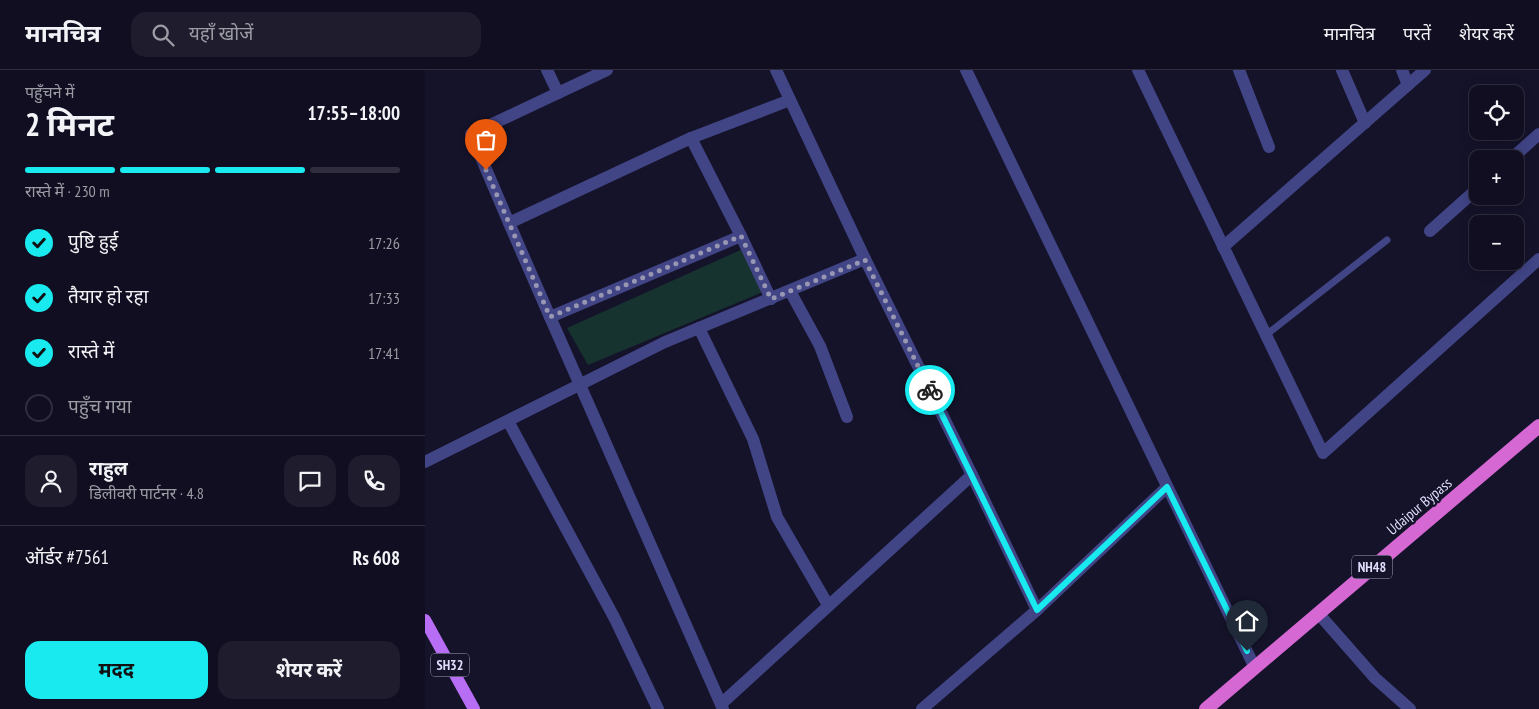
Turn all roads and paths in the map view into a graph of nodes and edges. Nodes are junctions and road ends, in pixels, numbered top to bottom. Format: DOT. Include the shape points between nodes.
graph roads {
  1 [pos="547,70"];
  2 [pos="607,70"];
  3 [pos="776,70"];
  4 [pos="966,70"];
  5 [pos="1138,70"];
  6 [pos="1239,70"];
  7 [pos="1342,70"];
  8 [pos="1402,70"];
  9 [pos="1425,70"];
  10 [pos="1408,85"];
  11 [pos="558,93"];
  12 [pos="790,100"];
  13 [pos="1365,123"];
  14 [pos="1539,134"];
  15 [pos="691,138"];
  16 [pos="1269,147"];
  17 [pos="1521,150"];
  18 [pos="1469,196"];
  19 [pos="509,223"];
  20 [pos="1430,231"];
  21 [pos="741,236"];
  22 [pos="1387,240"];
  23 [pos="1223,247"];
  24 [pos="1539,259"];
  25 [pos="865,260"];
  26 [pos="790,290"];
  27 [pos="771,299"];
  28 [pos="550,317"];
  29 [pos="699,328"];
  30 [pos="1266,335"];
  31 [pos="581,384"];
  32 [pos="847,416"];
  33 [pos="508,421"];
  34 [pos="1539,426"];
  35 [pos="425,462"];
  36 [pos="972,475"];
  37 [pos="1167,487"];
  38 [pos="829,605"];
  39 [pos="1037,610"];
  40 [pos="1318,613"];
  41 [pos="425,620"];
  42 [pos="1255,668"];
  43 [pos="722,707"];
  44 [pos="474,709"];
  45 [pos="658,709"];
  46 [pos="922,709"];
  47 [pos="1206,709"];
  48 [pos="1410,709"];
  1 -- 11 [label="street"];
  2 -- 11 [label="street"];
  3 -- 12 [label="street"];
  4 -- 37 [label="street"];
  5 -- 23 [label="street"];
  6 -- 16 [label="street"];
  7 -- 13 [label="street"];
  8 -- 10 [label="street"];
  9 -- 10 [label="street"];
  10 -- 13 [label="street"];
  11 -- 19 [label="street" via="471,134"];
  12 -- 15 [label="street"];
  12 -- 25 [label="street"];
  13 -- 23 [label="street"];
  14 -- 17 [label="street"];
  15 -- 19 [label="street"];
  15 -- 21 [label="street"];
  18 -- 20 [label="street"];
  19 -- 28 [label="street"];
  21 -- 27 [label="street"];
  21 -- 28 [label="street"];
  22 -- 30 [label="lane"];
  23 -- 30 [label="street"];
  24 -- 30 [label="street" via="1323,453"];
  25 -- 26 [label="street"];
  25 -- 36 [label="street"];
  26 -- 27 [label="street"];
  26 -- 32 [label="street" via="820,346"];
  27 -- 29 [label="street"];
  28 -- 31 [label="street"];
  29 -- 31 [label="street"];
  29 -- 38 [label="street" via="753,439 777,517"];
  31 -- 33 [label="street"];
  31 -- 43 [label="street"];
  33 -- 35 [label="street"];
  33 -- 45 [label="street" via="615,619"];
  34 -- 40 [label="highway, Udaipur Bypass / NH48"];
  36 -- 38 [label="street"];
  36 -- 39 [label="street"];
  37 -- 39 [label="street"];
  37 -- 42 [label="street"];
  38 -- 43 [label="street"];
  39 -- 46 [label="street"];
  40 -- 42 [label="highway, Udaipur Bypass / NH48"];
  40 -- 48 [label="street" via="1375,678"];
  41 -- 44 [label="main road, SH32"];
  42 -- 47 [label="highway, Udaipur Bypass / NH48"];
}
